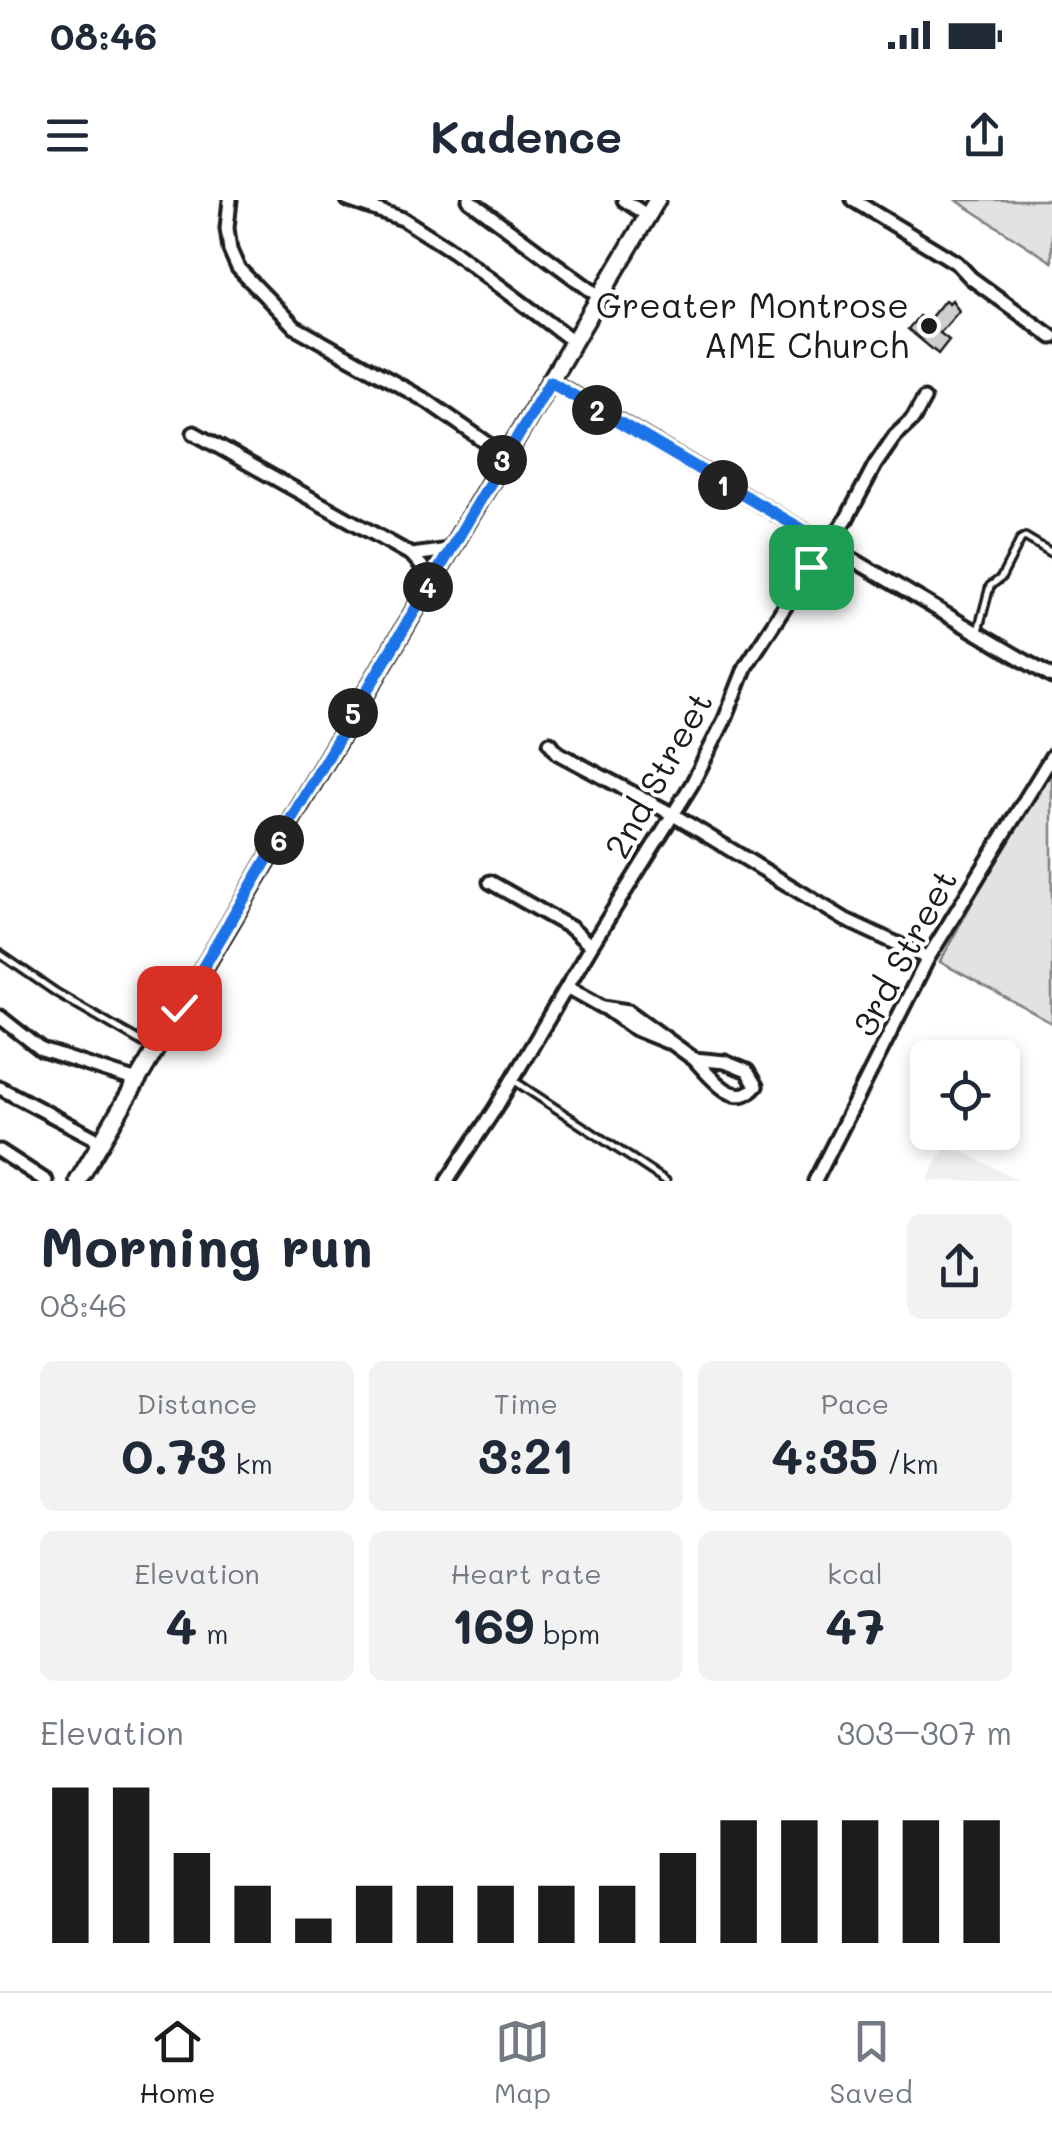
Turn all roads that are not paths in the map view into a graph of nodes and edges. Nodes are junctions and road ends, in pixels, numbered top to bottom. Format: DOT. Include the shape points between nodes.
graph roads {
  1 [pos="230,200"];
  2 [pos="348,200"];
  3 [pos="469,200"];
  4 [pos="624,200"];
  5 [pos="657,200"];
  6 [pos="852,200"];
  7 [pos="648,216"];
  8 [pos="600,298"];
  9 [pos="1052,337"];
  10 [pos="573,341"];
  11 [pos="550,382"];
  12 [pos="924,399"];
  13 [pos="194,433"];
  14 [pos="504,455"];
  15 [pos="827,544"];
  16 [pos="449,550"];
  17 [pos="1052,553"];
  18 [pos="412,555"];
  19 [pos="432,579"];
  20 [pos="977,633"];
  21 [pos="1052,677"];
  22 [pos="550,743"];
  23 [pos="1052,756"];
  24 [pos="672,814"];
  25 [pos="490,882"];
  26 [pos="591,946"];
  27 [pos="0,954"];
  28 [pos="928,958"];
  29 [pos="569,988"];
  30 [pos="0,1017"];
  31 [pos="155,1050"];
  32 [pos="694,1060"];
  33 [pos="137,1080"];
  34 [pos="513,1080"];
  35 [pos="0,1088"];
  36 [pos="102,1142"];
  37 [pos="0,1151"];
  38 [pos="46,1181"];
  39 [pos="78,1181"];
  40 [pos="447,1181"];
  41 [pos="666,1181"];
  42 [pos="815,1181"];
  1 -- 14 [label="street" via="227,228 238,268 295,327 427,401"];
  2 -- 10 [label="street" via="403,219 453,250"];
  3 -- 8 [label="street"];
  4 -- 7 [label="street"];
  5 -- 7 [label="main road"];
  6 -- 9 [label="street" via="956,263"];
  7 -- 8 [label="main road"];
  8 -- 10 [label="main road"];
  10 -- 11 [label="main road"];
  11 -- 14 [label="main road"];
  11 -- 15 [label="street"];
  12 -- 15 [label="street, 2nd Street"];
  13 -- 18 [label="street"];
  14 -- 16 [label="main road"];
  15 -- 20 [label="street"];
  15 -- 24 [label="street, 2nd Street" via="746,666"];
  16 -- 18 [label="street"];
  16 -- 19 [label="main road"];
  17 -- 20 [label="lane" via="1022,539 990,586"];
  18 -- 19 [label="street"];
  19 -- 31 [label="main road"];
  20 -- 21 [label="street"];
  22 -- 24 [label="street"];
  23 -- 28 [label="street, 3rd Street"];
  24 -- 26 [label="street, 2nd Street"];
  24 -- 28 [label="street" via="846,920"];
  25 -- 26 [label="street"];
  26 -- 29 [label="street, 2nd Street"];
  27 -- 31 [label="lane"];
  28 -- 42 [label="street, 3rd Street"];
  29 -- 32 [label="street" via="603,1007 628,1011"];
  29 -- 34 [label="street, 2nd Street"];
  30 -- 33 [label="street" via="42,1050"];
  31 -- 33 [label="main road"];
  32 -- 32 [label="street" via="730,1093 749,1094 756,1086 748,1071"];
  33 -- 36 [label="main road"];
  34 -- 40 [label="street, 2nd Street"];
  34 -- 41 [label="lane"];
  35 -- 36 [label="street"];
  36 -- 39 [label="main road"];
  37 -- 38 [label="street"];
}
